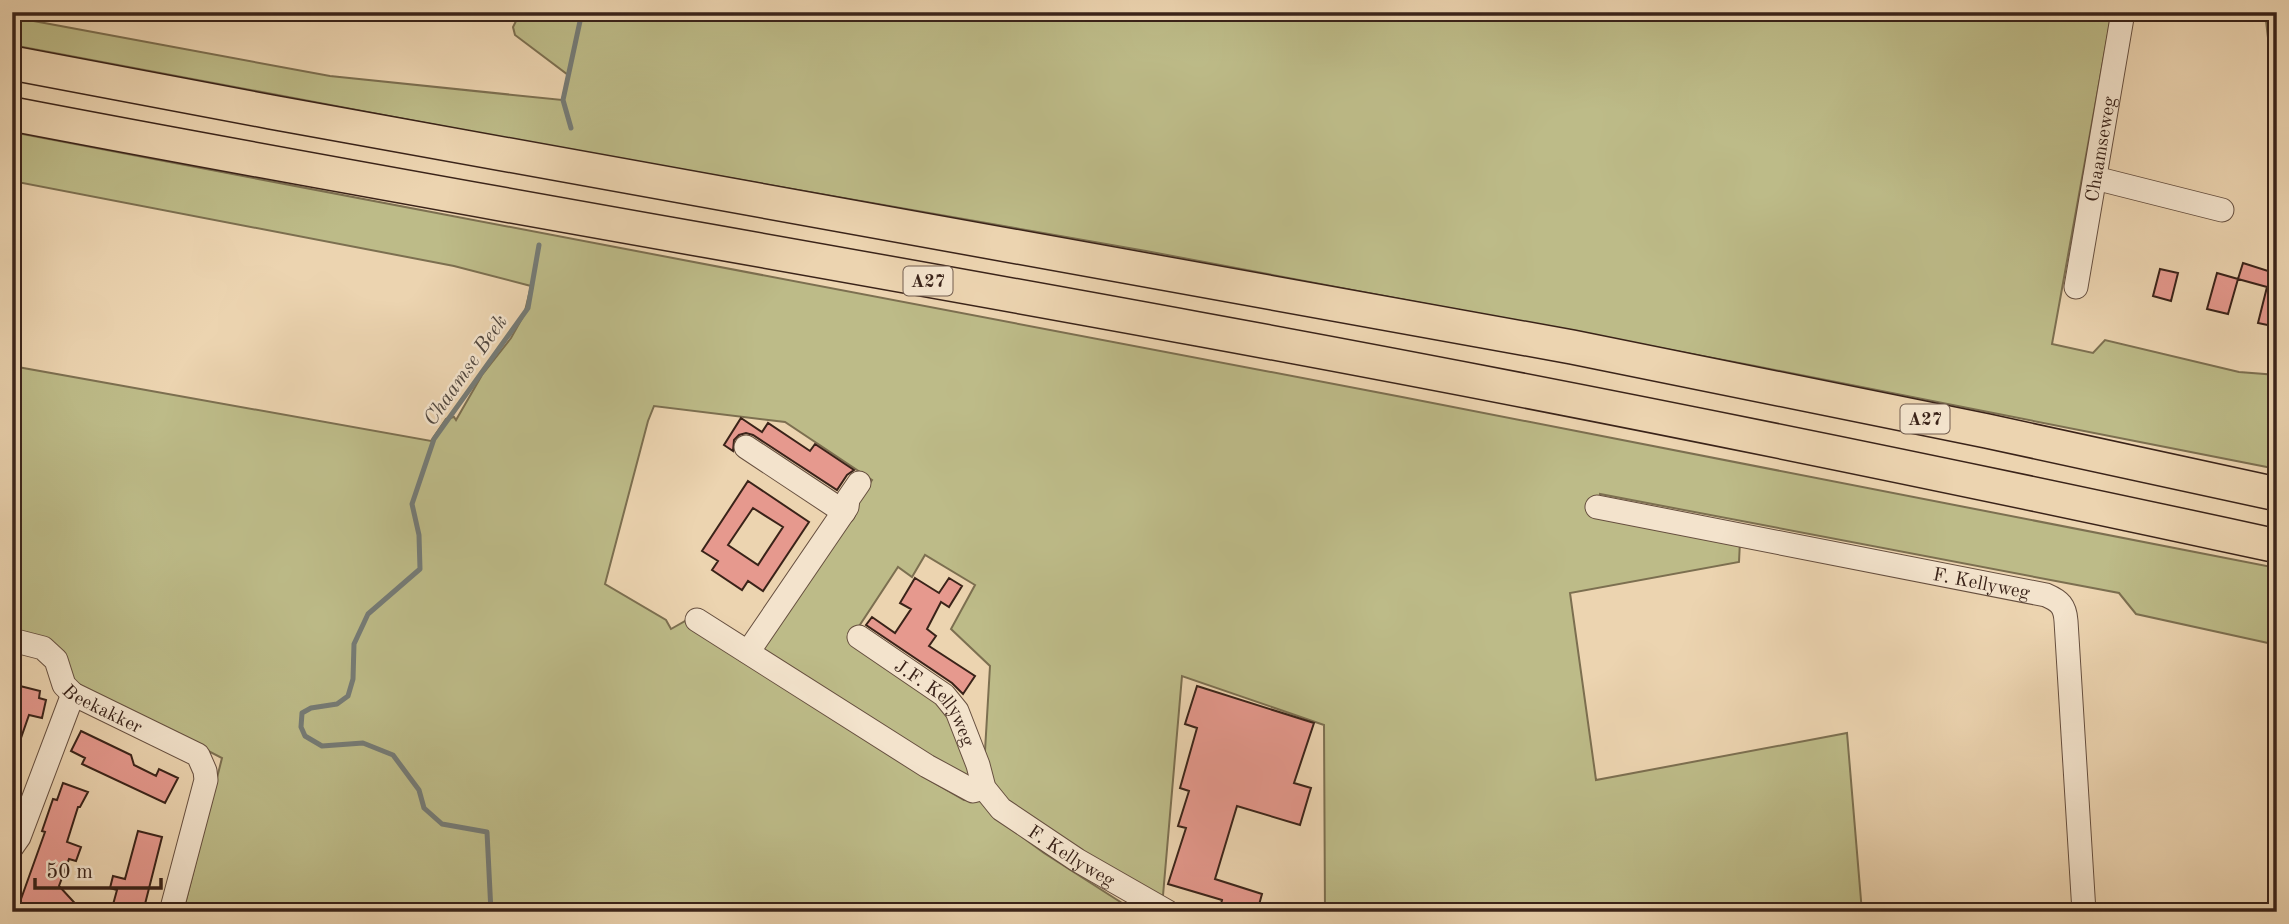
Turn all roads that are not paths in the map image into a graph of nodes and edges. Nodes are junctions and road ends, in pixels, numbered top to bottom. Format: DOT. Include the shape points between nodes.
graph roads {
  1 [pos="2123,12"];
  2 [pos="12,63"];
  3 [pos="12,114"];
  4 [pos="2095,178"];
  5 [pos="2222,209"];
  6 [pos="2076,287"];
  7 [pos="746,447"];
  8 [pos="859,483"];
  9 [pos="2277,494"];
  10 [pos="1597,507"];
  11 [pos="844,512"];
  12 [pos="2277,546"];
  13 [pos="697,620"];
  14 [pos="859,637"];
  15 [pos="12,640"];
  16 [pos="748,652"];
  17 [pos="73,694"];
  18 [pos="984,788"];
  19 [pos="12,847"];
  20 [pos="171,912"];
  21 [pos="1168,912"];
  22 [pos="2084,912"];
  1 -- 4 [label="street, Chaamseweg"];
  2 -- 9 [label="highway, A27" via="1573,347"];
  3 -- 12 [label="highway, A27" via="1202,330 1857,456"];
  4 -- 5 [label="street"];
  4 -- 6 [label="street, Chaamseweg"];
  7 -- 11 [label="street"];
  8 -- 11 [label="street"];
  10 -- 22 [label="street, F. Kellyweg" via="2059,601 2066,621"];
  11 -- 16 [label="street"];
  13 -- 16 [label="street"];
  14 -- 18 [label="street, J.F. Kellyweg" via="944,695 957,711"];
  15 -- 17 [label="street, Beekakker" via="43,648"];
  16 -- 18 [label="street" via="927,766 973,791"];
  17 -- 19 [label="street"];
  17 -- 20 [label="street, Beekakker" via="198,755 206,780"];
  18 -- 21 [label="street, F. Kellyweg" via="1001,809 1077,860"];
}
